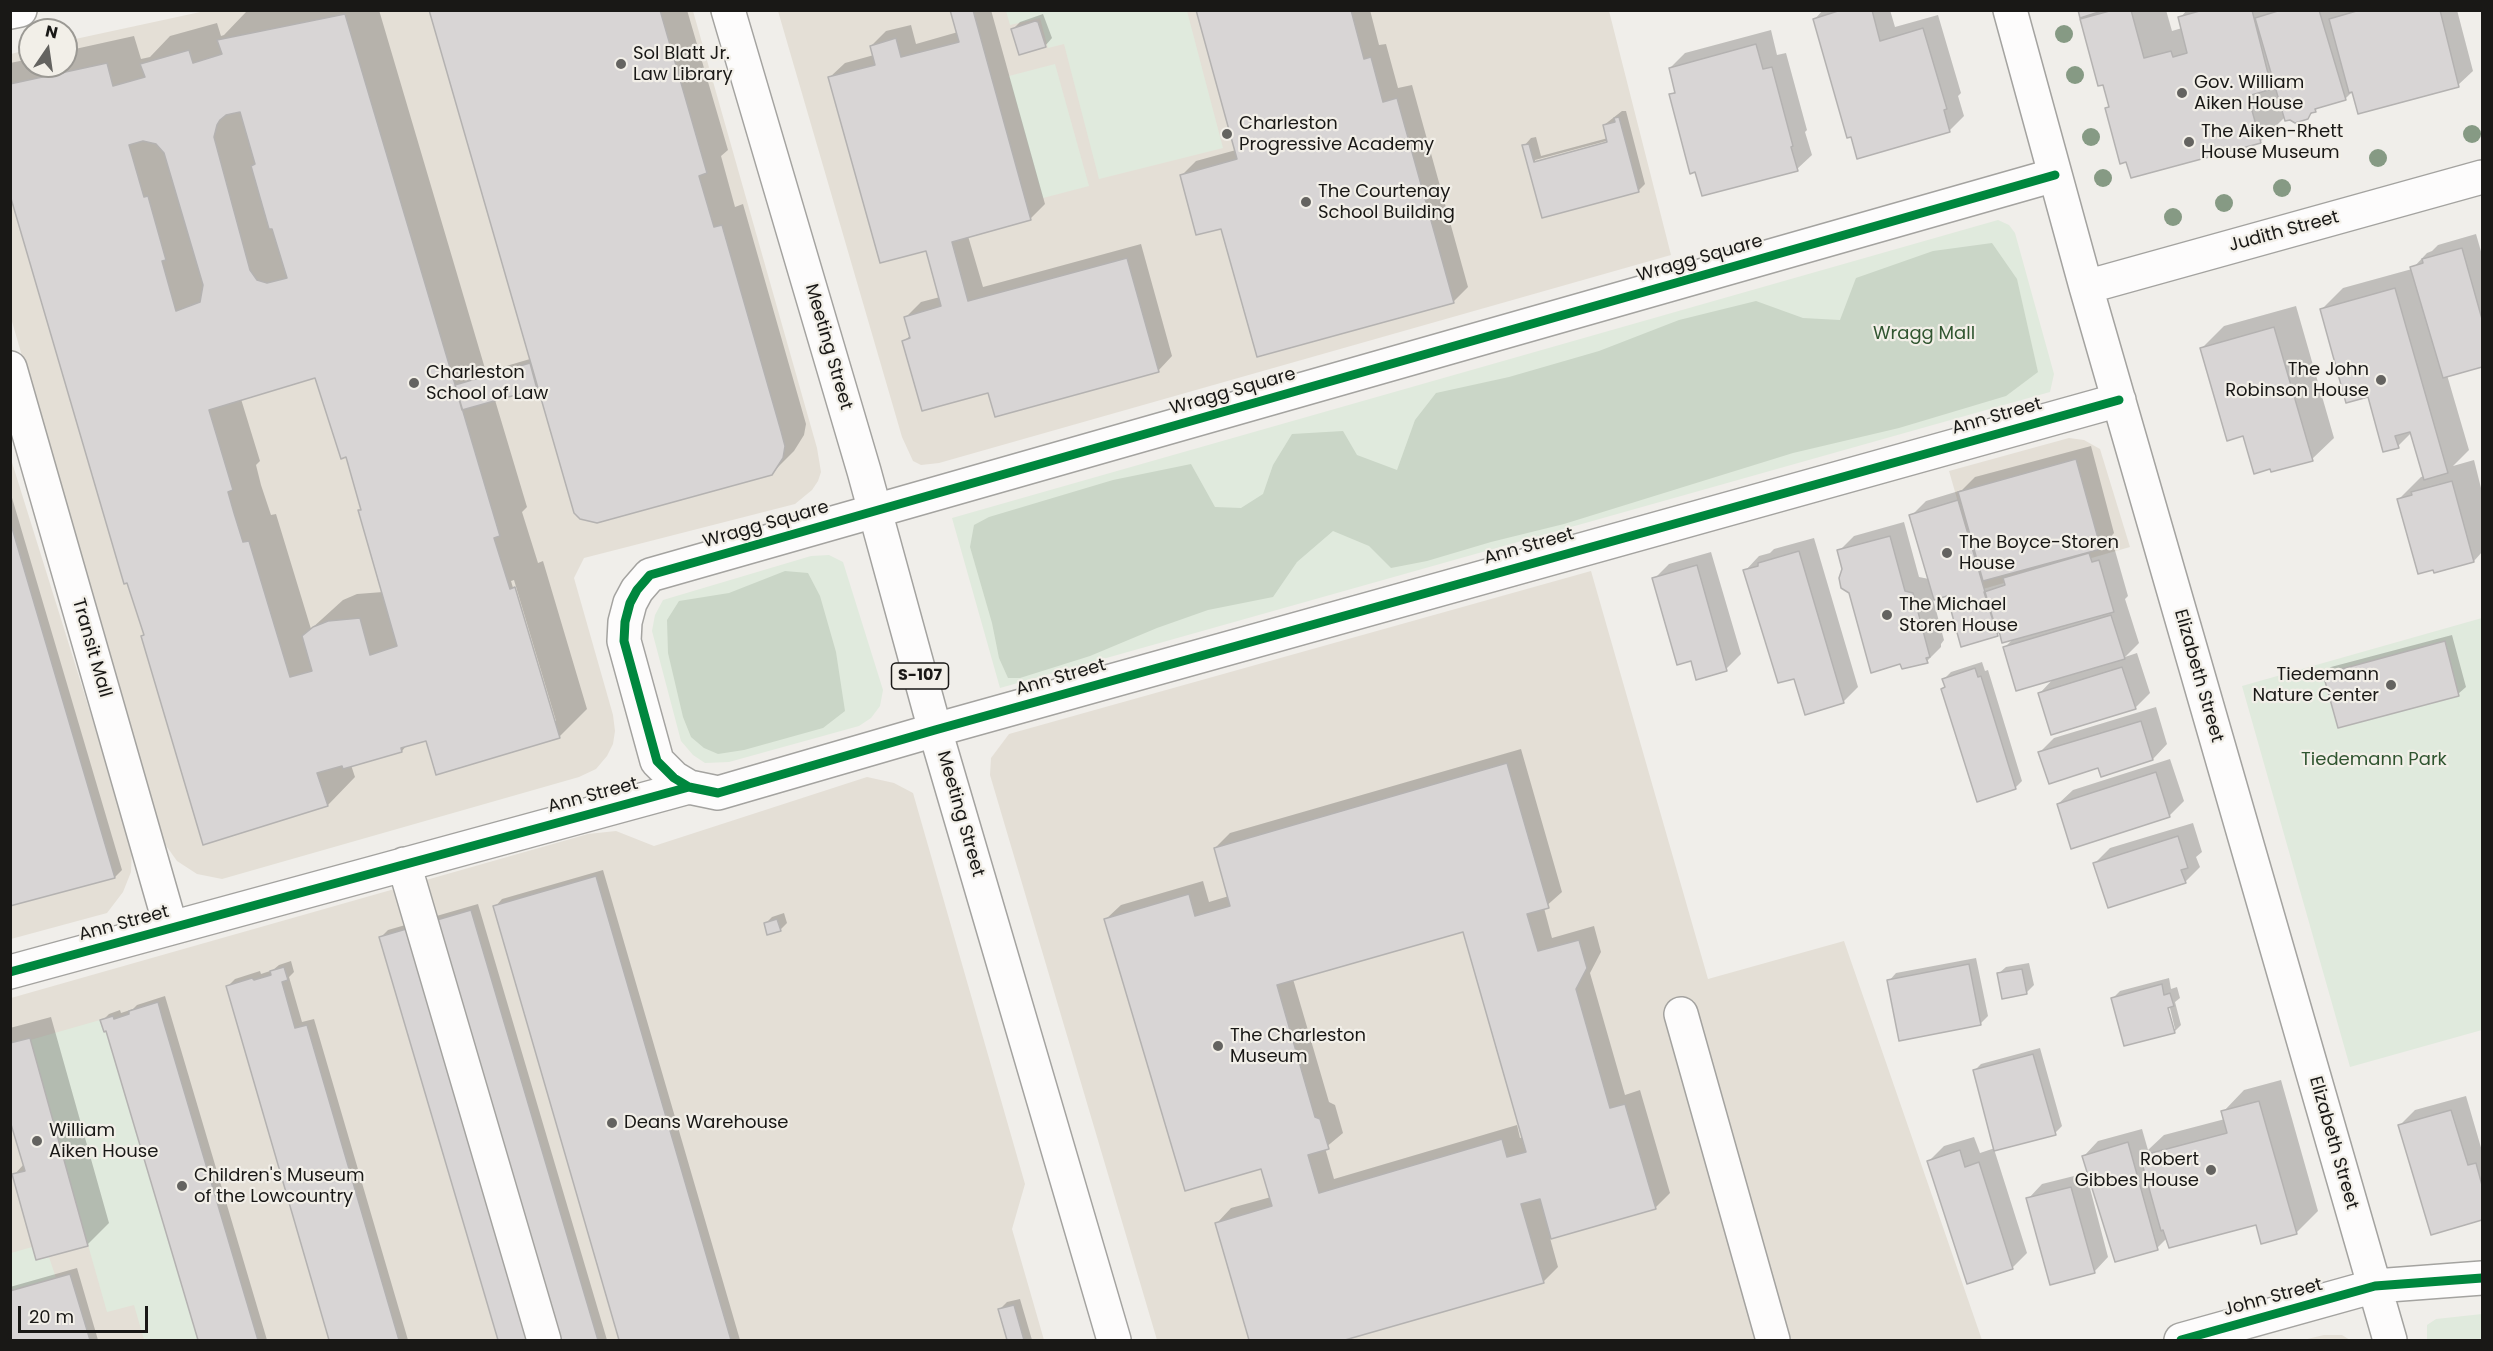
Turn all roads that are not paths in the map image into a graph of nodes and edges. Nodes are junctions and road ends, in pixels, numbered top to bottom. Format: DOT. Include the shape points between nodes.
graph roads {
  1 [pos="20,10"];
  2 [pos="728,10"];
  3 [pos="2010,10"];
  4 [pos="10,12"];
  5 [pos="2055,175"];
  6 [pos="2482,177"];
  7 [pos="2086,286"];
  8 [pos="10,368"];
  9 [pos="2119,400"];
  10 [pos="876,511"];
  11 [pos="935,730"];
  12 [pos="689,787"];
  13 [pos="404,864"];
  14 [pos="171,928"];
  15 [pos="10,972"];
  16 [pos="1681,1014"];
  17 [pos="2482,1278"];
  18 [pos="2375,1286"];
  19 [pos="544,1341"];
  20 [pos="1114,1341"];
  21 [pos="1773,1341"];
  22 [pos="2181,1341"];
  23 [pos="2391,1341"];
  1 -- 4 [label="street"];
  2 -- 10 [label="street, Meeting Street / S-107"];
  3 -- 5 [label="street, Elizabeth Street"];
  5 -- 7 [label="street, Elizabeth Street"];
  5 -- 10 [label="street, Wragg Square"];
  6 -- 7 [label="street, Judith Street"];
  7 -- 9 [label="street, Elizabeth Street"];
  8 -- 14 [label="street, Transit Mall"];
  9 -- 11 [label="street, Ann Street"];
  9 -- 18 [label="street, Elizabeth Street"];
  10 -- 11 [label="street, Meeting Street / S-107"];
  10 -- 12 [label="street, Wragg Square" via="650,575 637,590 625,622 624,641 657,760"];
  11 -- 12 [label="street, Ann Street" via="718,793"];
  11 -- 20 [label="street, Meeting Street / S-107"];
  12 -- 13 [label="street, Ann Street"];
  13 -- 14 [label="street, Ann Street"];
  13 -- 19 [label="street"];
  14 -- 15 [label="street, Ann Street"];
  16 -- 21 [label="street"];
  17 -- 18 [label="street, John Street"];
  18 -- 22 [label="street, John Street"];
  18 -- 23 [label="street, Elizabeth Street"];
}
